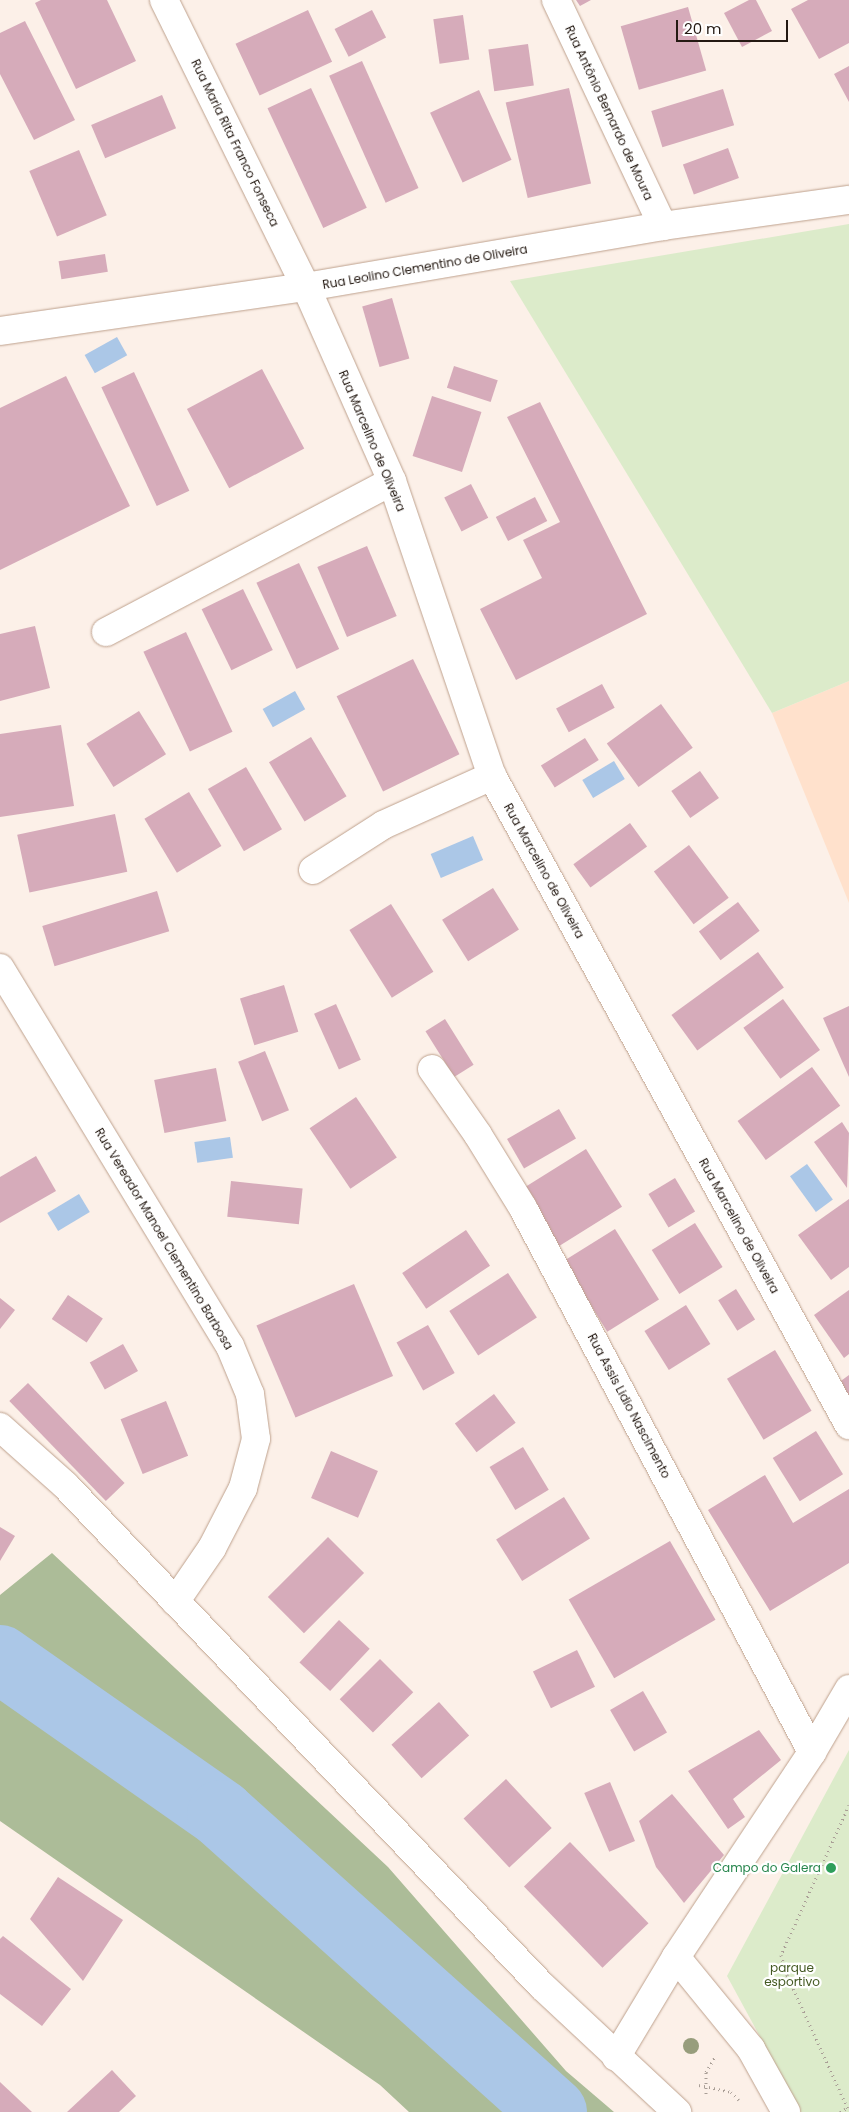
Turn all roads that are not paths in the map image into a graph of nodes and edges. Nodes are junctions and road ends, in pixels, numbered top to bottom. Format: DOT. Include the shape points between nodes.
graph roads {
  1 [pos="164,0"];
  2 [pos="556,0"];
  3 [pos="849,200"];
  4 [pos="663,226"];
  5 [pos="306,287"];
  6 [pos="0,331"];
  7 [pos="392,481"];
  8 [pos="106,632"];
  9 [pos="492,776"];
  10 [pos="313,870"];
  11 [pos="0,968"];
  12 [pos="432,1069"];
  13 [pos="849,1425"];
  14 [pos="0,1427"];
  15 [pos="175,1602"];
  16 [pos="849,1689"];
  17 [pos="812,1752"];
  18 [pos="676,1957"];
  19 [pos="616,2058"];
  20 [pos="677,2112"];
  21 [pos="786,2112"];
  1 -- 5 [label="street, Rua Maria Rita Franco Fonseca"];
  2 -- 4 [label="street, Rua Antônio Bernardo de Moura"];
  3 -- 4 [label="street, Rua Leolino Clementino de Oliveira"];
  4 -- 5 [label="street, Rua Leolino Clementino de Oliveira"];
  5 -- 6 [label="street, Rua Leolino Clementino de Oliveira"];
  5 -- 7 [label="street, Rua Marcelino de Oliveira"];
  7 -- 8 [label="street"];
  7 -- 9 [label="street, Rua Marcelino de Oliveira"];
  9 -- 10 [label="street" via="384,825"];
  9 -- 13 [label="street, Rua Marcelino de Oliveira"];
  11 -- 15 [label="street, Rua Vereador Manoel Clementino Barbosa" via="230,1346 250,1394 256,1439 243,1488 212,1548"];
  12 -- 17 [label="street, Rua Assis Lidio Nascimento" via="478,1134 523,1208"];
  14 -- 15 [label="street" via="65,1485"];
  15 -- 19 [label="street" via="542,1986"];
  16 -- 17 [label="street"];
  17 -- 18 [label="street"];
  18 -- 19 [label="street"];
  18 -- 21 [label="street" via="751,2049"];
  19 -- 20 [label="street"];
}
